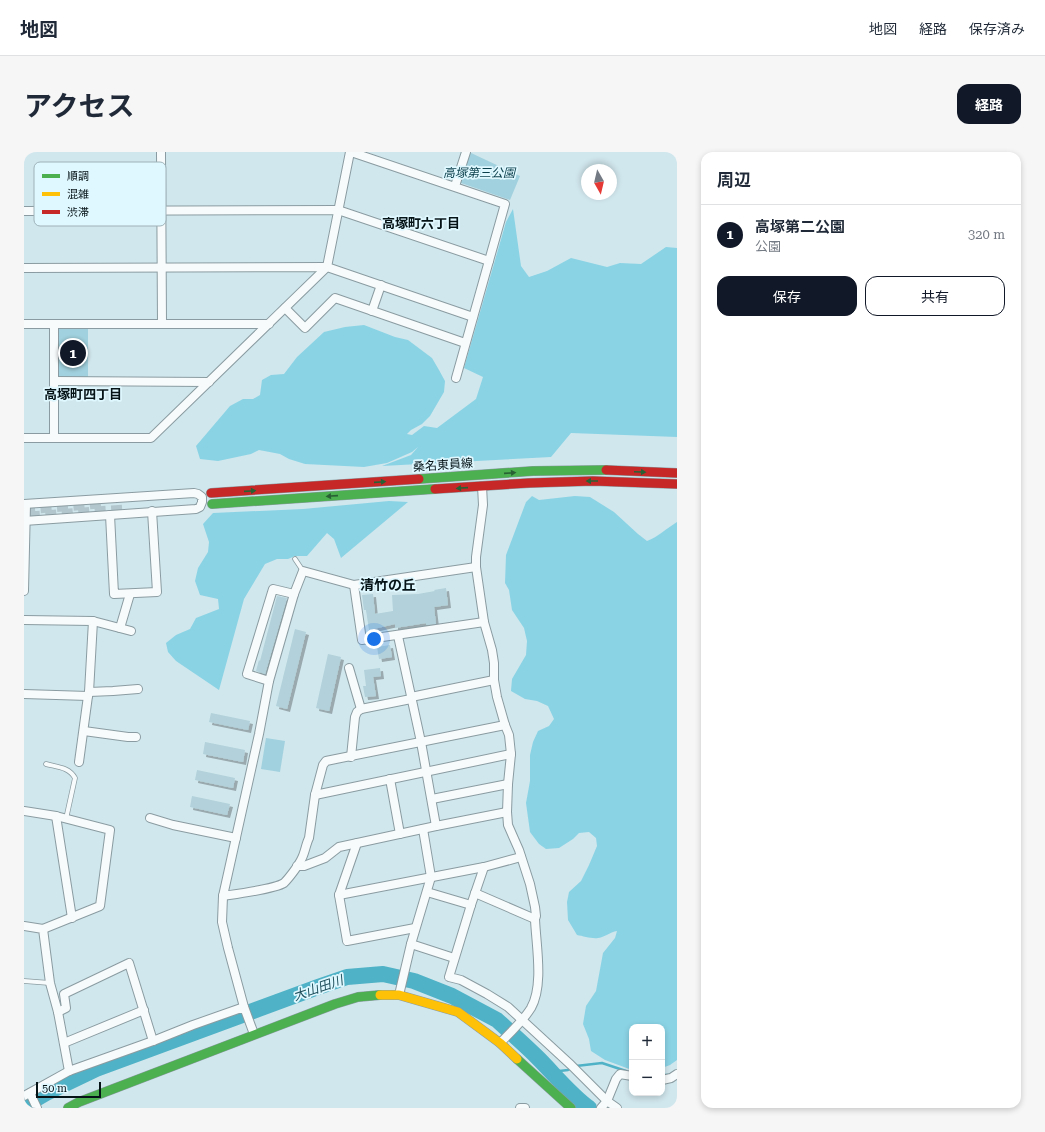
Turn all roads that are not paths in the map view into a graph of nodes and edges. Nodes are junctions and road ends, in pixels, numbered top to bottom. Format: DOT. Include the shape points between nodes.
graph roads {
  1 [pos="350,152"];
  2 [pos="466,152"];
  3 [pos="455,186"];
  4 [pos="166,210"];
  5 [pos="338,210"];
  6 [pos="24,211"];
  7 [pos="34,211"];
  8 [pos="161,226"];
  9 [pos="489,262"];
  10 [pos="327,267"];
  11 [pos="24,268"];
  12 [pos="161,268"];
  13 [pos="381,285"];
  14 [pos="285,308"];
  15 [pos="372,310"];
  16 [pos="473,317"];
  17 [pos="24,324"];
  18 [pos="54,324"];
  19 [pos="162,324"];
  20 [pos="269,324"];
  21 [pos="465,342"];
  22 [pos="456,378"];
  23 [pos="54,381"];
  24 [pos="209,382"];
  25 [pos="24,438"];
  26 [pos="54,438"];
  27 [pos="677,474"];
  28 [pos="677,484"];
  29 [pos="482,486"];
  30 [pos="211,493"];
  31 [pos="25,504"];
  32 [pos="212,504"];
  33 [pos="152,511"];
  34 [pos="110,515"];
  35 [pos="25,521"];
  36 [pos="295,559"];
  37 [pos="476,567"];
  38 [pos="303,572"];
  39 [pos="354,585"];
  40 [pos="24,591"];
  41 [pos="130,594"];
  42 [pos="294,594"];
  43 [pos="24,620"];
  44 [pos="93,621"];
  45 [pos="484,622"];
  46 [pos="120,628"];
  47 [pos="131,631"];
  48 [pos="398,636"];
  49 [pos="349,668"];
  50 [pos="494,680"];
  51 [pos="269,681"];
  52 [pos="138,689"];
  53 [pos="24,694"];
  54 [pos="88,694"];
  55 [pos="411,698"];
  56 [pos="361,709"];
  57 [pos="505,725"];
  58 [pos="84,731"];
  59 [pos="136,737"];
  60 [pos="421,742"];
  61 [pos="511,754"];
  62 [pos="351,757"];
  63 [pos="79,762"];
  64 [pos="46,764"];
  65 [pos="426,772"];
  66 [pos="390,780"];
  67 [pos="508,784"];
  68 [pos="315,795"];
  69 [pos="432,799"];
  70 [pos="24,811"];
  71 [pos="507,812"];
  72 [pos="56,816"];
  73 [pos="150,818"];
  74 [pos="66,819"];
  75 [pos="436,826"];
  76 [pos="423,829"];
  77 [pos="400,834"];
  78 [pos="236,838"];
  79 [pos="357,844"];
  80 [pos="521,857"];
  81 [pos="297,866"];
  82 [pos="484,867"];
  83 [pos="431,877"];
  84 [pos="427,892"];
  85 [pos="475,893"];
  86 [pos="339,895"];
  87 [pos="224,896"];
  88 [pos="471,905"];
  89 [pos="72,918"];
  90 [pos="535,919"];
  91 [pos="24,926"];
  92 [pos="415,928"];
  93 [pos="43,929"];
  94 [pos="411,944"];
  95 [pos="454,958"];
  96 [pos="24,981"];
  97 [pos="50,983"];
  98 [pos="400,991"];
  99 [pos="245,1009"];
  100 [pos="144,1010"];
  101 [pos="58,1012"];
  102 [pos="522,1020"];
  103 [pos="253,1032"];
  104 [pos="153,1041"];
  105 [pos="64,1043"];
  106 [pos="500,1043"];
  107 [pos="69,1071"];
  108 [pos="677,1074"];
  109 [pos="629,1076"];
  110 [pos="665,1079"];
  111 [pos="28,1095"];
  112 [pos="607,1101"];
  113 [pos="38,1108"];
  114 [pos="68,1108"];
  115 [pos="520,1108"];
  116 [pos="525,1108"];
  117 [pos="571,1108"];
  118 [pos="601,1108"];
  119 [pos="617,1108"];
  1 -- 3 [label="street"];
  1 -- 5 [label="street"];
  2 -- 3 [label="street"];
  3 -- 9 [label="street" via="506,204"];
  4 -- 5 [label="street"];
  5 -- 9 [label="street"];
  5 -- 10 [label="street"];
  6 -- 7 [label="street"];
  8 -- 12 [label="street"];
  9 -- 16 [label="street"];
  10 -- 12 [label="street"];
  10 -- 13 [label="street"];
  10 -- 14 [label="street"];
  11 -- 12 [label="street"];
  12 -- 19 [label="street"];
  13 -- 15 [label="street"];
  13 -- 16 [label="street"];
  14 -- 15 [label="street" via="304,328 335,298"];
  14 -- 20 [label="street"];
  15 -- 21 [label="street"];
  16 -- 21 [label="street"];
  17 -- 18 [label="street"];
  18 -- 19 [label="street"];
  18 -- 23 [label="street"];
  19 -- 20 [label="street"];
  20 -- 24 [label="street"];
  21 -- 22 [label="street"];
  23 -- 24 [label="street"];
  23 -- 26 [label="street"];
  24 -- 26 [label="street" via="151,438"];
  25 -- 26 [label="street"];
  30 -- 27 [label="main road, 桑名東員線, one-way" via="533,471 600,470"];
  28 -- 29 [label="main road, 桑名東員線, one-way" via="593,481"];
  29 -- 32 [label="main road, 桑名東員線, one-way"];
  29 -- 37 [label="street" via="483,505"];
  31 -- 33 [label="street" via="194,493 202,497 200,507 196,509"];
  31 -- 35 [label="street"];
  33 -- 34 [label="street"];
  33 -- 41 [label="street" via="157,592"];
  34 -- 35 [label="street"];
  34 -- 41 [label="street" via="114,594"];
  35 -- 40 [label="street"];
  36 -- 38 [label="lane"];
  37 -- 39 [label="street"];
  37 -- 45 [label="street"];
  38 -- 39 [label="street"];
  38 -- 42 [label="street"];
  39 -- 48 [label="street" via="362,640"];
  41 -- 46 [label="street"];
  42 -- 51 [label="street"];
  42 -- 51 [label="street" via="273,589 247,674"];
  43 -- 44 [label="street"];
  44 -- 46 [label="street"];
  44 -- 54 [label="street"];
  45 -- 48 [label="street"];
  45 -- 50 [label="street" via="492,650"];
  46 -- 47 [label="street"];
  48 -- 55 [label="street"];
  49 -- 56 [label="street"];
  50 -- 55 [label="street"];
  50 -- 57 [label="street"];
  51 -- 78 [label="street"];
  52 -- 54 [label="street"];
  53 -- 54 [label="street"];
  54 -- 58 [label="street"];
  55 -- 56 [label="street"];
  55 -- 60 [label="street"];
  56 -- 62 [label="street" via="355,717"];
  57 -- 60 [label="street"];
  57 -- 61 [label="street"];
  58 -- 59 [label="street"];
  58 -- 63 [label="street"];
  60 -- 62 [label="street"];
  60 -- 65 [label="street"];
  61 -- 65 [label="street"];
  61 -- 67 [label="street"];
  62 -- 68 [label="street" via="326,761"];
  64 -- 74 [label="lane" via="69,770 75,778"];
  65 -- 66 [label="street"];
  65 -- 69 [label="street"];
  66 -- 68 [label="street"];
  66 -- 77 [label="street"];
  67 -- 69 [label="street"];
  67 -- 71 [label="street"];
  68 -- 81 [label="street" via="309,838"];
  69 -- 75 [label="street"];
  70 -- 72 [label="street"];
  71 -- 75 [label="street"];
  71 -- 80 [label="street" via="508,825"];
  72 -- 74 [label="street"];
  72 -- 89 [label="street"];
  73 -- 78 [label="street"];
  74 -- 89 [label="street" via="110,830 100,906"];
  75 -- 76 [label="street"];
  76 -- 77 [label="street"];
  76 -- 83 [label="street"];
  77 -- 79 [label="street"];
  78 -- 87 [label="street"];
  79 -- 81 [label="street" via="339,847 326,858"];
  79 -- 86 [label="street"];
  80 -- 82 [label="street"];
  80 -- 90 [label="street" via="532,890"];
  81 -- 87 [label="street" via="283,883 274,887"];
  82 -- 83 [label="street"];
  82 -- 85 [label="street"];
  83 -- 84 [label="street"];
  83 -- 86 [label="street"];
  84 -- 88 [label="street"];
  84 -- 92 [label="street"];
  85 -- 88 [label="street"];
  85 -- 90 [label="street"];
  86 -- 92 [label="street" via="347,941"];
  87 -- 99 [label="street" via="222,922"];
  88 -- 95 [label="street"];
  89 -- 93 [label="street"];
  90 -- 102 [label="street" via="539,982 536,998"];
  91 -- 93 [label="street"];
  92 -- 94 [label="street"];
  93 -- 97 [label="street"];
  94 -- 95 [label="street"];
  94 -- 98 [label="street"];
  95 -- 102 [label="street" via="449,976 487,994 508,1007"];
  96 -- 97 [label="lane"];
  97 -- 101 [label="street"];
  98 -- 103 [label="main road" via="358,997"];
  98 -- 106 [label="main road" via="458,1012"];
  99 -- 103 [label="street"];
  99 -- 104 [label="street"];
  100 -- 101 [label="street" via="129,963 64,994 66,1008"];
  100 -- 104 [label="street"];
  100 -- 105 [label="street"];
  101 -- 105 [label="street"];
  102 -- 106 [label="street"];
  102 -- 112 [label="street"];
  103 -- 114 [label="main road"];
  104 -- 107 [label="street"];
  105 -- 107 [label="street"];
  106 -- 117 [label="main road"];
  107 -- 111 [label="street"];
  108 -- 110 [label="street"];
  109 -- 112 [label="street" via="620,1074"];
  111 -- 113 [label="street"];
  112 -- 118 [label="street"];
  112 -- 119 [label="street"];
  115 -- 116 [label="street"];
}
